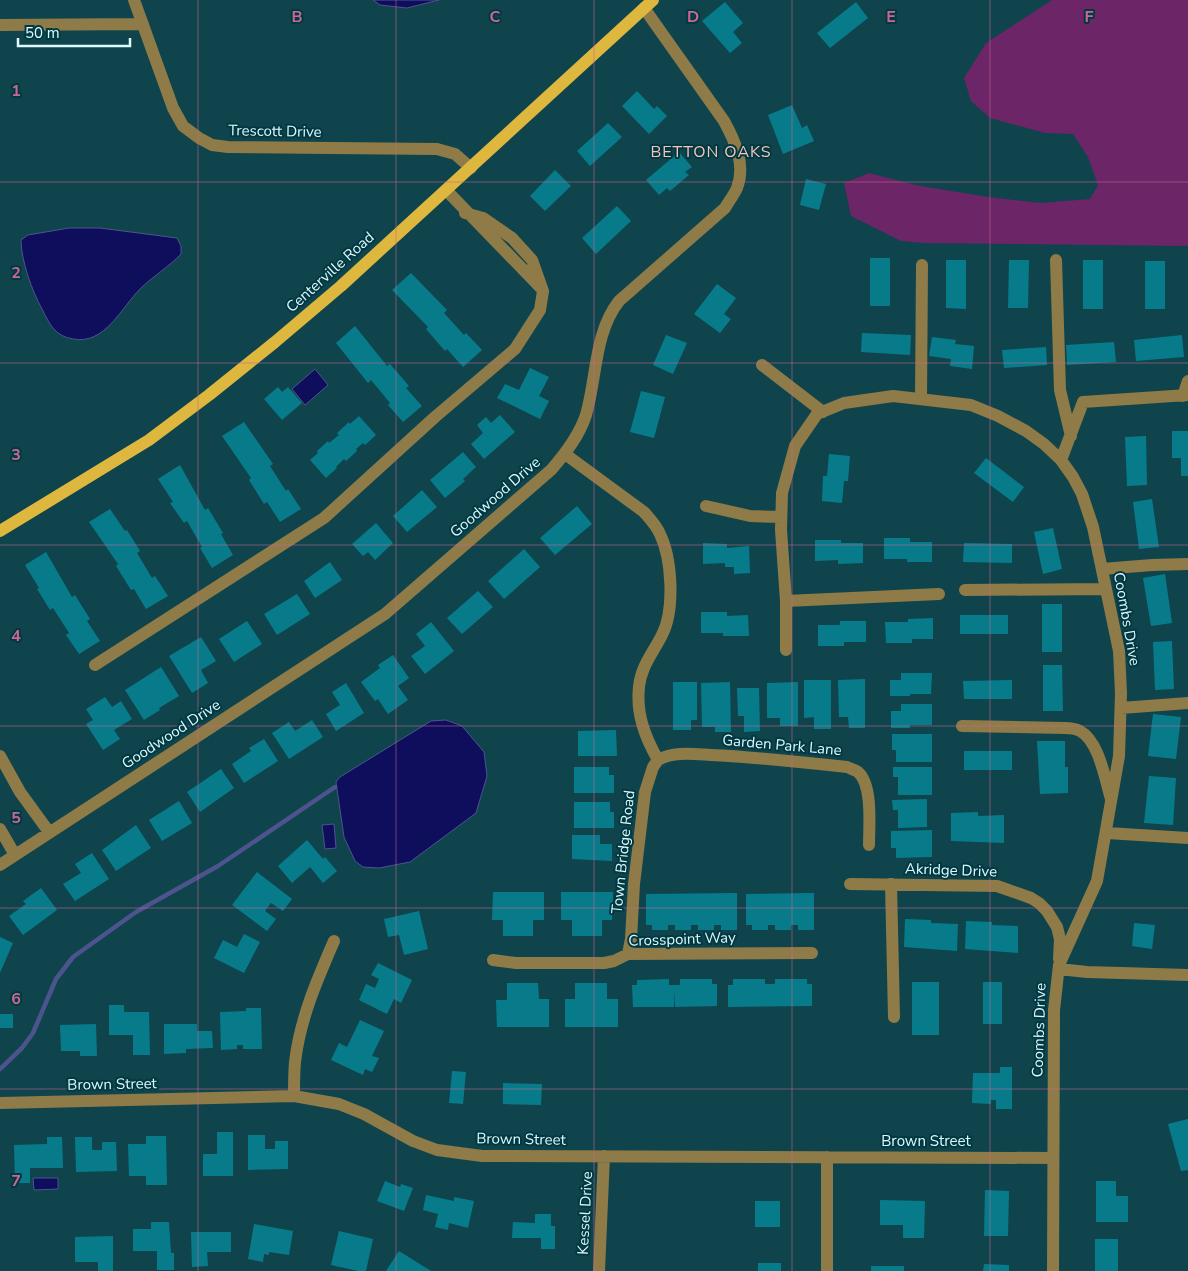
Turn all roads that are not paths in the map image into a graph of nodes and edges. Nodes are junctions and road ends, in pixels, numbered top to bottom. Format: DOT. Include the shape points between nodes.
graph roads {
  1 [pos="134,0"];
  2 [pos="649,4"];
  3 [pos="143,24"];
  4 [pos="0,25"];
  5 [pos="471,168"];
  6 [pos="446,190"];
  7 [pos="1056,260"];
  8 [pos="922,265"];
  9 [pos="762,365"];
  10 [pos="1188,381"];
  11 [pos="1186,395"];
  12 [pos="921,399"];
  13 [pos="823,412"];
  14 [pos="1071,436"];
  15 [pos="565,454"];
  16 [pos="1061,460"];
  17 [pos="706,506"];
  18 [pos="781,518"];
  19 [pos="0,531"];
  20 [pos="1188,564"];
  21 [pos="1102,569"];
  22 [pos="1106,589"];
  23 [pos="964,590"];
  24 [pos="939,594"];
  25 [pos="786,600"];
  26 [pos="786,650"];
  27 [pos="95,665"];
  28 [pos="1188,703"];
  29 [pos="1121,708"];
  30 [pos="962,726"];
  31 [pos="0,756"];
  32 [pos="658,760"];
  33 [pos="1112,802"];
  34 [pos="0,829"];
  35 [pos="49,832"];
  36 [pos="1106,833"];
  37 [pos="1188,838"];
  38 [pos="869,845"];
  39 [pos="15,855"];
  40 [pos="0,865"];
  41 [pos="850,884"];
  42 [pos="891,884"];
  43 [pos="334,942"];
  44 [pos="812,953"];
  45 [pos="628,954"];
  46 [pos="493,960"];
  47 [pos="1059,967"];
  48 [pos="1188,975"];
  49 [pos="894,1017"];
  50 [pos="294,1096"];
  51 [pos="0,1103"];
  52 [pos="604,1156"];
  53 [pos="827,1157"];
  54 [pos="1053,1158"];
  55 [pos="598,1271"];
  56 [pos="827,1271"];
  57 [pos="1053,1271"];
  1 -- 3 [label="street, Trescott Drive"];
  2 -- 5 [label="main road, Centerville Road"];
  2 -- 15 [label="street, Goodwood Drive" via="724,121 739,154 740,173 737,188 725,208 610,312 603,328 585,416"];
  3 -- 4 [label="street"];
  3 -- 5 [label="street, Trescott Drive" via="173,108 183,126 212,145 436,149 455,154"];
  5 -- 6 [label="main road, Centerville Road"];
  6 -- 19 [label="main road, Centerville Road" via="341,286 209,395 148,440"];
  6 -- 27 [label="street" via="543,291 540,310 515,349 324,518"];
  7 -- 14 [label="street" via="1060,390"];
  8 -- 12 [label="street"];
  9 -- 13 [label="street"];
  10 -- 11 [label="street"];
  11 -- 14 [label="street" via="1083,402"];
  12 -- 13 [label="street, Coombs Drive" via="877,397 844,403"];
  12 -- 16 [label="street, Coombs Drive" via="971,404 1026,431"];
  13 -- 18 [label="street, Coombs Drive" via="817,414 795,446 782,493"];
  14 -- 16 [label="street"];
  15 -- 32 [label="street" via="644,512 661,535 668,562 668,618 644,666 638,709"];
  15 -- 35 [label="street, Goodwood Drive" via="551,470 385,614"];
  16 -- 21 [label="street, Coombs Drive" via="1082,494"];
  17 -- 18 [label="street" via="750,516"];
  18 -- 25 [label="street, Coombs Drive"];
  20 -- 21 [label="street"];
  21 -- 22 [label="street, Coombs Drive"];
  22 -- 23 [label="street"];
  22 -- 29 [label="street, Coombs Drive" via="1119,651"];
  24 -- 25 [label="street"];
  25 -- 26 [label="street, Coombs Drive"];
  28 -- 29 [label="street"];
  29 -- 33 [label="street, Coombs Drive" via="1119,756"];
  30 -- 33 [label="street" via="1065,728 1086,734 1094,744"];
  31 -- 35 [label="street" via="20,792"];
  32 -- 38 [label="street, Garden Park Lane" via="664,756 687,754 847,767 856,771 866,786"];
  32 -- 45 [label="street, Town Bridge Road" via="645,792"];
  33 -- 36 [label="street, Coombs Drive"];
  34 -- 39 [label="street"];
  35 -- 39 [label="street, Goodwood Drive"];
  36 -- 37 [label="street"];
  36 -- 47 [label="street, Coombs Drive" via="1097,881"];
  39 -- 40 [label="street, Goodwood Drive"];
  41 -- 42 [label="street, Akridge Drive"];
  42 -- 47 [label="street, Akridge Drive" via="997,886 1031,898 1047,911 1057,927"];
  42 -- 49 [label="street"];
  43 -- 50 [label="street" via="308,1007 295,1063"];
  44 -- 45 [label="street, Crosspoint Way"];
  45 -- 46 [label="street, Crosspoint Way" via="604,963"];
  47 -- 48 [label="street" via="1087,972"];
  47 -- 54 [label="street, Coombs Drive" via="1054,1010"];
  50 -- 51 [label="street, Brown Street"];
  50 -- 52 [label="street, Brown Street" via="338,1104 437,1150 482,1156"];
  52 -- 53 [label="street, Brown Street"];
  52 -- 55 [label="street, Kessel Drive"];
  53 -- 54 [label="street, Brown Street"];
  53 -- 56 [label="street"];
  54 -- 57 [label="street, Coombs Drive"];
}
